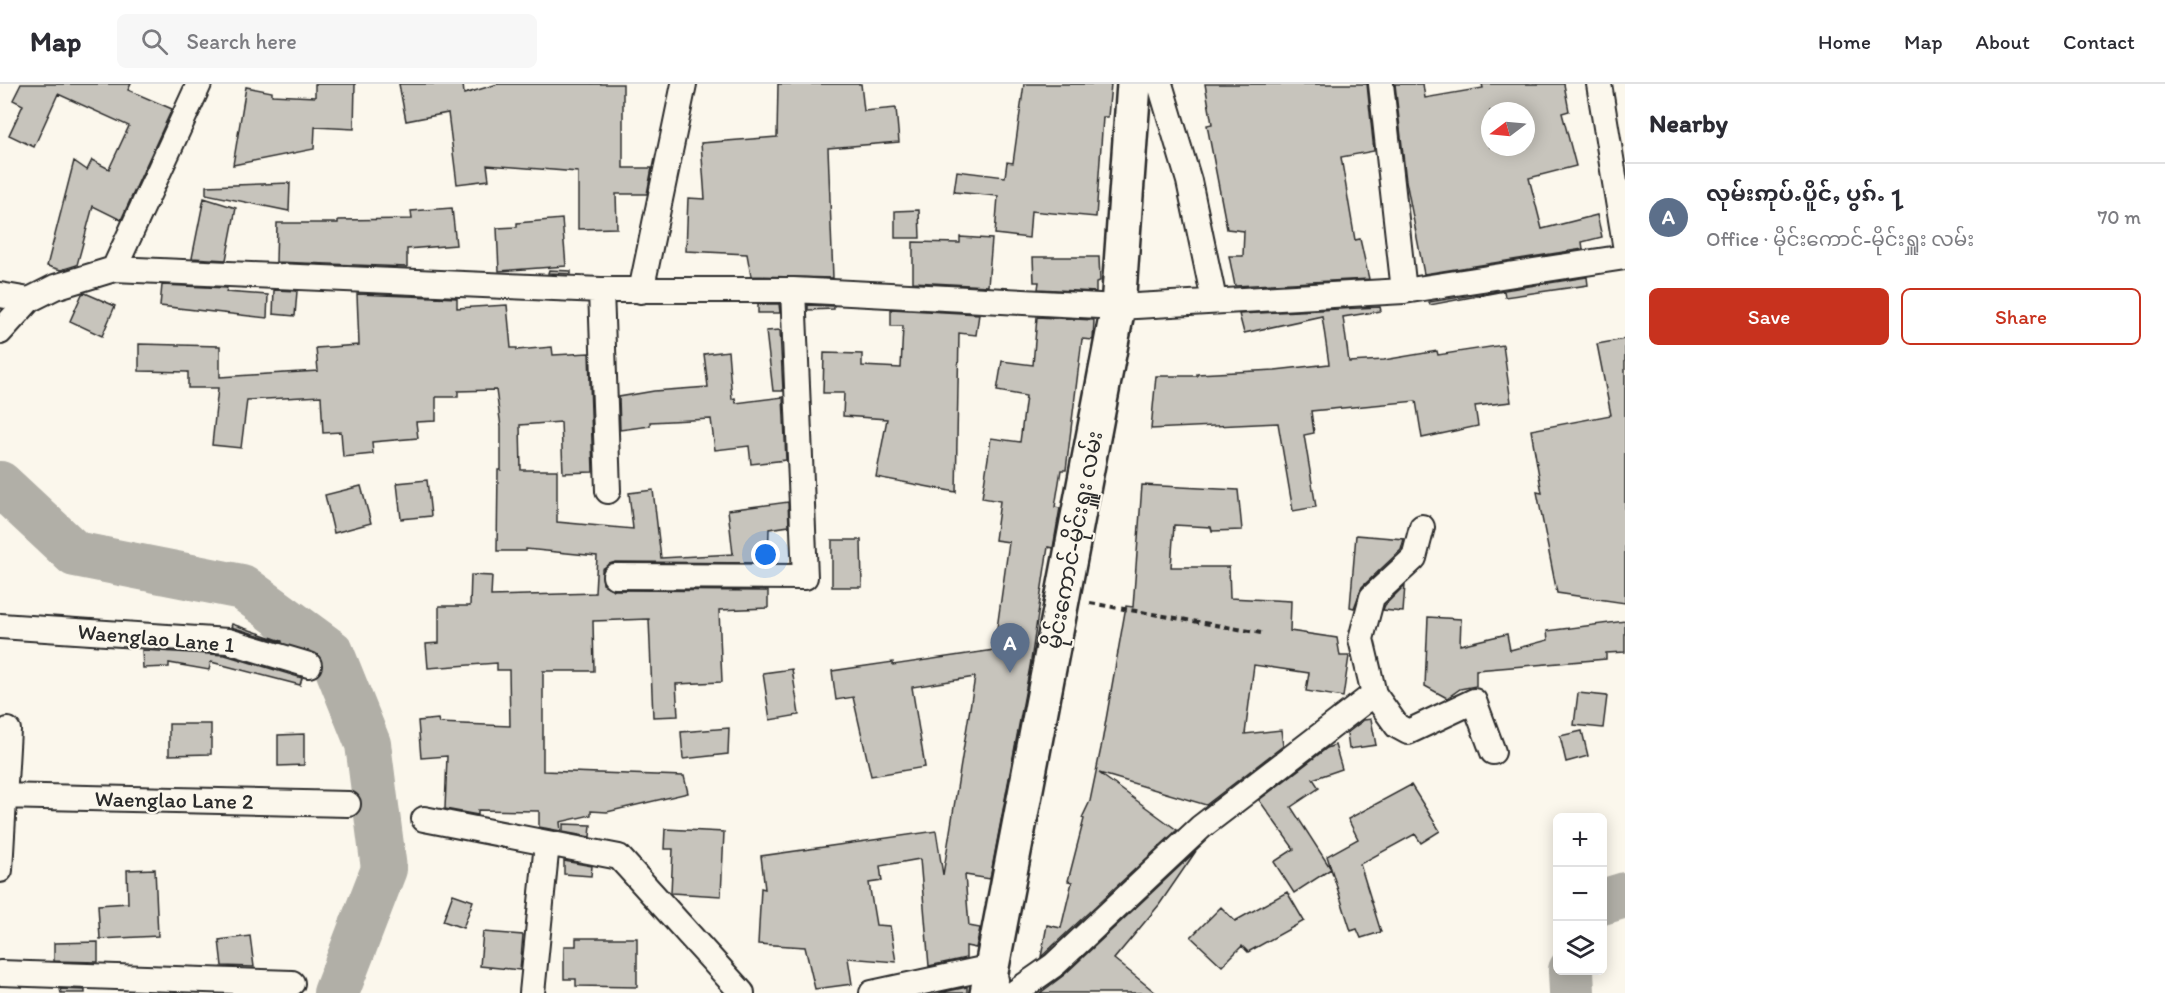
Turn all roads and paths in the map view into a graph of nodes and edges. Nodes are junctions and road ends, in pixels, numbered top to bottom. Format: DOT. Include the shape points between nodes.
graph roads {
  1 [pos="199,84"];
  2 [pos="684,84"];
  3 [pos="1134,84"];
  4 [pos="1160,84"];
  5 [pos="1381,84"];
  6 [pos="1599,84"];
  7 [pos="1625,244"];
  8 [pos="1625,256"];
  9 [pos="114,269"];
  10 [pos="601,290"];
  11 [pos="793,290"];
  12 [pos="641,291"];
  13 [pos="1404,291"];
  14 [pos="0,296"];
  15 [pos="29,300"];
  16 [pos="1214,300"];
  17 [pos="1118,307"];
  18 [pos="0,332"];
  19 [pos="608,491"];
  20 [pos="1422,527"];
  21 [pos="615,576"];
  22 [pos="1063,598"];
  23 [pos="0,626"];
  24 [pos="1261,633"];
  25 [pos="309,665"];
  26 [pos="1374,694"];
  27 [pos="8,730"];
  28 [pos="1493,752"];
  29 [pos="3,796"];
  30 [pos="348,804"];
  31 [pos="424,819"];
  32 [pos="547,843"];
  33 [pos="0,870"];
  34 [pos="0,973"];
  35 [pos="292,983"];
  36 [pos="993,984"];
  37 [pos="532,993"];
  38 [pos="742,993"];
  39 [pos="872,993"];
  40 [pos="1014,993"];
  1 -- 9 [label="street"];
  2 -- 12 [label="street"];
  3 -- 17 [label="main road, မိုင်းကောင်-မိုင်းရှူး လမ်း"];
  4 -- 16 [label="street" via="1189,181"];
  5 -- 13 [label="street"];
  6 -- 7 [label="street"];
  8 -- 13 [label="street"];
  9 -- 10 [label="street"];
  9 -- 15 [label="street" via="55,287"];
  10 -- 12 [label="street"];
  10 -- 19 [label="street"];
  11 -- 12 [label="street"];
  11 -- 17 [label="street"];
  11 -- 21 [label="street" via="805,577"];
  13 -- 16 [label="street"];
  14 -- 15 [label="street"];
  15 -- 18 [label="street"];
  16 -- 17 [label="street"];
  17 -- 22 [label="main road, မိုင်းကောင်-မိုင်းရှူး လမ်း"];
  20 -- 26 [label="street" via="1413,558 1372,597 1361,639"];
  22 -- 24 [label="path"];
  22 -- 36 [label="main road, မိုင်းကောင်-မိုင်းရှူး လမ်း"];
  23 -- 25 [label="street, Waenglao Lane 1" via="228,641"];
  26 -- 28 [label="street" via="1397,726 1408,732 1474,701"];
  26 -- 40 [label="street" via="1201,827 1054,965"];
  27 -- 29 [label="street"];
  29 -- 30 [label="street, Waenglao Lane 2"];
  29 -- 33 [label="street"];
  31 -- 32 [label="street"];
  32 -- 37 [label="street"];
  32 -- 38 [label="street" via="619,857"];
  34 -- 35 [label="street"];
  36 -- 39 [label="street"];
}
